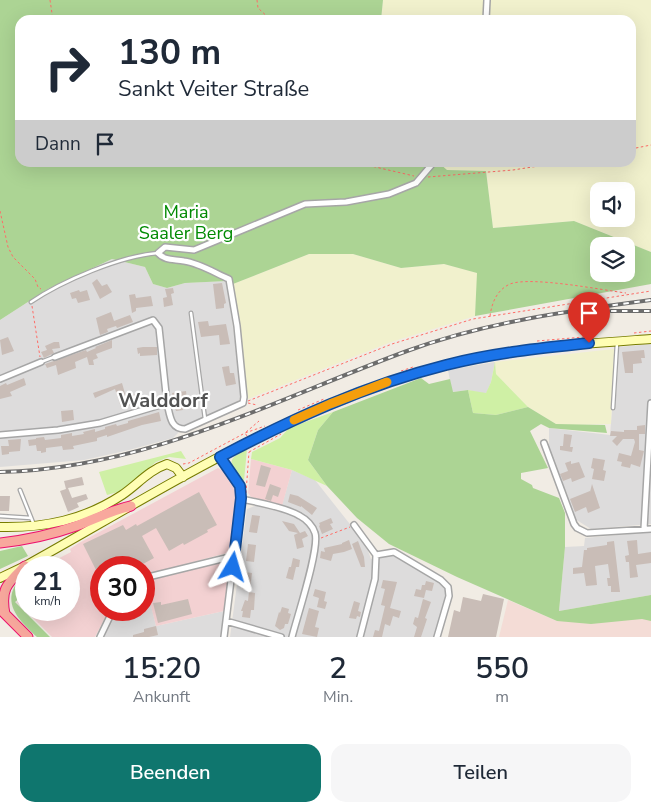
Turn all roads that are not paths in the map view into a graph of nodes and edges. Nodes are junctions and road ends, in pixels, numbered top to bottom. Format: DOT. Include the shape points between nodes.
graph roads {
  1 [pos="487,0"];
  2 [pos="486,15"];
  3 [pos="430,167"];
  4 [pos="158,253"];
  5 [pos="31,302"];
  6 [pos="191,313"];
  7 [pos="651,339"];
  8 [pos="618,341"];
  9 [pos="55,357"];
  10 [pos="41,362"];
  11 [pos="0,378"];
  12 [pos="167,403"];
  13 [pos="651,403"];
  14 [pos="613,408"];
  15 [pos="206,420"];
  16 [pos="650,432"];
  17 [pos="0,435"];
  18 [pos="544,443"];
  19 [pos="220,457"];
  20 [pos="183,477"];
  21 [pos="20,490"];
  22 [pos="243,499"];
  23 [pos="131,506"];
  24 [pos="0,516"];
  25 [pos="31,518"];
  26 [pos="354,525"];
  27 [pos="0,527"];
  28 [pos="34,527"];
  29 [pos="644,529"];
  30 [pos="651,529"];
  31 [pos="0,544"];
  32 [pos="376,555"];
  33 [pos="43,556"];
  34 [pos="234,556"];
  35 [pos="15,571"];
  36 [pos="15,575"];
  37 [pos="155,575"];
  38 [pos="0,578"];
  39 [pos="3,611"];
  40 [pos="108,621"];
  41 [pos="226,621"];
  42 [pos="28,637"];
  43 [pos="100,637"];
  44 [pos="224,637"];
  45 [pos="281,637"];
  46 [pos="292,637"];
  47 [pos="360,637"];
  48 [pos="437,637"];
  1 -- 2 [label="street"];
  3 -- 4 [label="street" via="416,183 388,194 346,202 305,204 194,250 165,247"];
  4 -- 5 [label="lane" via="108,265"];
  4 -- 15 [label="street" via="167,259 186,261 229,279 231,284 244,397 242,403"];
  6 -- 15 [label="lane"];
  7 -- 8 [label="main road"];
  8 -- 14 [label="lane"];
  8 -- 19 [label="main road" via="520,351 438,367 330,404"];
  9 -- 10 [label="lane"];
  9 -- 12 [label="street" via="153,320 159,328"];
  10 -- 11 [label="street"];
  12 -- 15 [label="street" via="176,428 185,429"];
  12 -- 17 [label="street" via="100,422 58,430"];
  13 -- 16 [label="street"];
  16 -- 29 [label="street"];
  18 -- 29 [label="street" via="578,528 587,533"];
  19 -- 20 [label="main road"];
  19 -- 22 [label="street" via="237,480"];
  20 -- 23 [label="main road"];
  20 -- 28 [label="main road" via="172,465 160,466 110,503 74,518"];
  21 -- 25 [label="lane"];
  22 -- 34 [label="street"];
  22 -- 46 [label="street" via="301,516 315,533 314,555"];
  23 -- 31 [label="highway" via="48,535"];
  23 -- 33 [label="main road"];
  24 -- 25 [label="lane"];
  25 -- 28 [label="lane"];
  26 -- 32 [label="street"];
  27 -- 28 [label="main road"];
  29 -- 30 [label="street"];
  32 -- 47 [label="street" via="375,579"];
  32 -- 48 [label="street" via="394,552 442,580 448,587 449,596"];
  34 -- 37 [label="street"];
  34 -- 41 [label="street"];
  35 -- 38 [label="main road"];
  36 -- 39 [label="highway" via="4,591"];
  39 -- 42 [label="highway"];
  40 -- 43 [label="street"];
  41 -- 44 [label="street"];
  41 -- 45 [label="street"];
}
